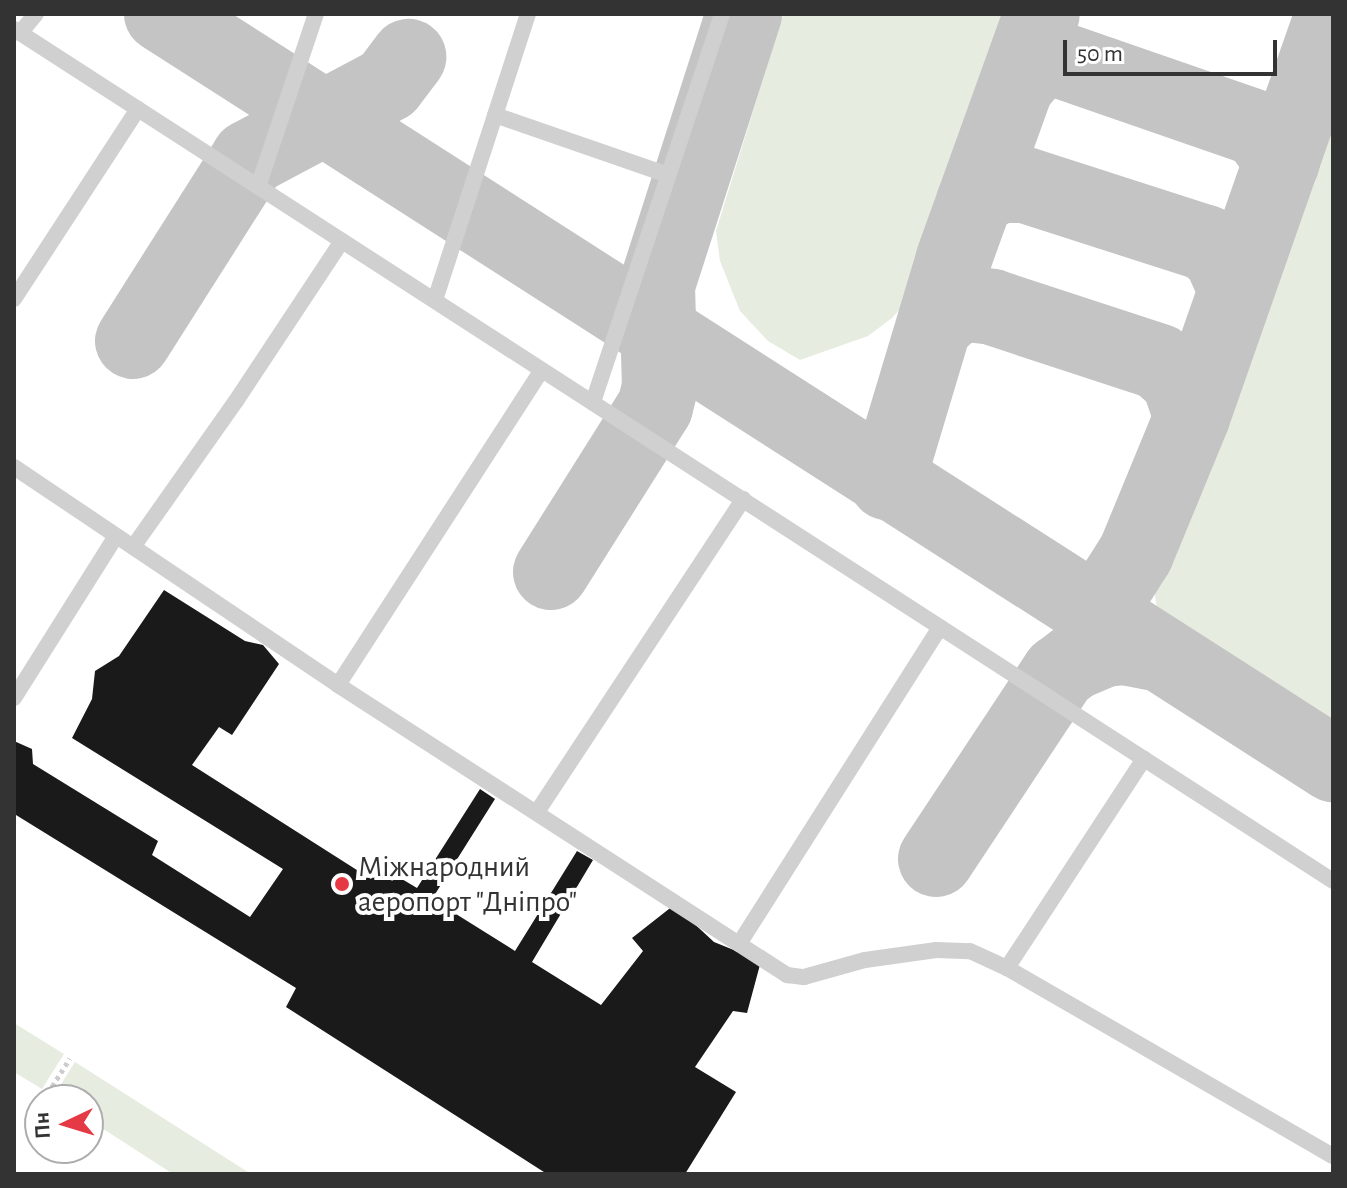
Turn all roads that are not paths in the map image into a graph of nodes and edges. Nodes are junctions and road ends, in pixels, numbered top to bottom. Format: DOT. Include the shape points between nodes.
graph roads {
  1 [pos="36,14"];
  2 [pos="316,14"];
  3 [pos="528,14"];
  4 [pos="722,14"];
  5 [pos="17,31"];
  6 [pos="138,109"];
  7 [pos="495,115"];
  8 [pos="668,175"];
  9 [pos="258,187"];
  10 [pos="342,241"];
  11 [pos="14,299"];
  12 [pos="435,300"];
  13 [pos="541,371"];
  14 [pos="593,402"];
  15 [pos="14,467"];
  16 [pos="743,499"];
  17 [pos="116,536"];
  18 [pos="133,547"];
  19 [pos="940,627"];
  20 [pos="338,685"];
  21 [pos="14,698"];
  22 [pos="1144,759"];
  23 [pos="537,812"];
  24 [pos="1333,881"];
  25 [pos="739,944"];
  26 [pos="1007,968"];
  27 [pos="1333,1156"];
  1 -- 5 [label="lane"];
  2 -- 9 [label="lane"];
  3 -- 7 [label="lane"];
  4 -- 8 [label="lane"];
  5 -- 6 [label="lane"];
  6 -- 9 [label="lane"];
  6 -- 11 [label="lane"];
  7 -- 8 [label="lane"];
  7 -- 12 [label="lane"];
  8 -- 14 [label="lane"];
  9 -- 10 [label="lane"];
  10 -- 12 [label="lane"];
  10 -- 18 [label="lane"];
  12 -- 13 [label="lane"];
  13 -- 14 [label="lane"];
  13 -- 20 [label="lane"];
  14 -- 16 [label="lane"];
  15 -- 17 [label="lane"];
  16 -- 19 [label="lane"];
  16 -- 23 [label="lane"];
  17 -- 18 [label="lane"];
  17 -- 21 [label="lane"];
  18 -- 20 [label="lane"];
  19 -- 22 [label="lane"];
  19 -- 25 [label="lane"];
  20 -- 23 [label="lane"];
  22 -- 24 [label="lane"];
  22 -- 26 [label="lane"];
  23 -- 25 [label="lane"];
  25 -- 26 [label="lane" via="795,978 865,960 936,950 970,951"];
  26 -- 27 [label="lane"];
}
